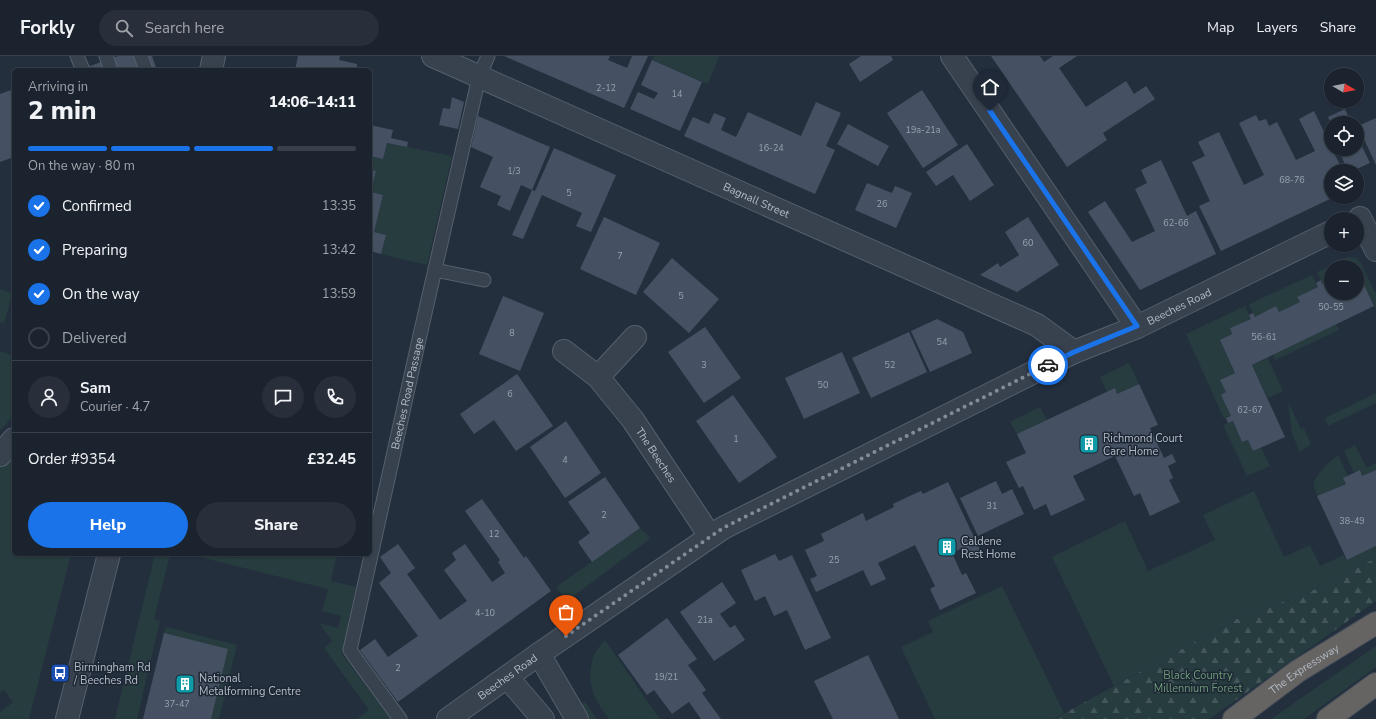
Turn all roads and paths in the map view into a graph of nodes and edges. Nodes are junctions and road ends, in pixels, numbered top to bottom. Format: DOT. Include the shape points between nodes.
graph roads {
  1 [pos="77,56"];
  2 [pos="106,56"];
  3 [pos="140,56"];
  4 [pos="214,56"];
  5 [pos="433,56"];
  6 [pos="488,56"];
  7 [pos="952,56"];
  8 [pos="82,68"];
  9 [pos="110,68"];
  10 [pos="145,68"];
  11 [pos="211,68"];
  12 [pos="479,77"];
  13 [pos="1364,216"];
  14 [pos="1324,235"];
  15 [pos="1376,250"];
  16 [pos="435,270"];
  17 [pos="484,280"];
  18 [pos="1137,326"];
  19 [pos="635,337"];
  20 [pos="564,351"];
  21 [pos="1074,352"];
  22 [pos="598,378"];
  23 [pos="12,441"];
  24 [pos="0,455"];
  25 [pos="710,536"];
  26 [pos="372,552"];
  27 [pos="108,556"];
  28 [pos="371,556"];
  29 [pos="1376,622"];
  30 [pos="540,654"];
  31 [pos="507,677"];
  32 [pos="1376,684"];
  33 [pos="67,719"];
  34 [pos="400,719"];
  35 [pos="448,719"];
  36 [pos="543,719"];
  37 [pos="578,719"];
  38 [pos="1234,719"];
  39 [pos="1328,719"];
  1 -- 8 [label="lane"];
  2 -- 9 [label="lane"];
  3 -- 10 [label="lane"];
  4 -- 11 [label="street"];
  5 -- 12 [label="street, Bagnall Street"];
  6 -- 12 [label="lane, Beeches Road Passage"];
  7 -- 18 [label="street"];
  12 -- 16 [label="lane, Beeches Road Passage"];
  12 -- 21 [label="street, Bagnall Street" via="1037,325"];
  13 -- 15 [label="street"];
  14 -- 18 [label="street, Beeches Road"];
  16 -- 17 [label="lane"];
  16 -- 26 [label="lane, Beeches Road Passage"];
  18 -- 21 [label="street, Beeches Road"];
  19 -- 22 [label="street"];
  20 -- 22 [label="street, The Beeches"];
  21 -- 25 [label="street, Beeches Road"];
  22 -- 25 [label="street, The Beeches" via="633,420"];
  23 -- 24 [label="street"];
  25 -- 30 [label="street, Beeches Road"];
  27 -- 33 [label="street"];
  28 -- 34 [label="lane, Beeches Road Passage" via="350,650"];
  29 -- 38 [label="highway, The Expressway" via="1298,671"];
  30 -- 31 [label="street, Beeches Road"];
  30 -- 37 [label="street"];
  31 -- 35 [label="street, Beeches Road"];
  31 -- 36 [label="street"];
  32 -- 39 [label="highway"];
}
